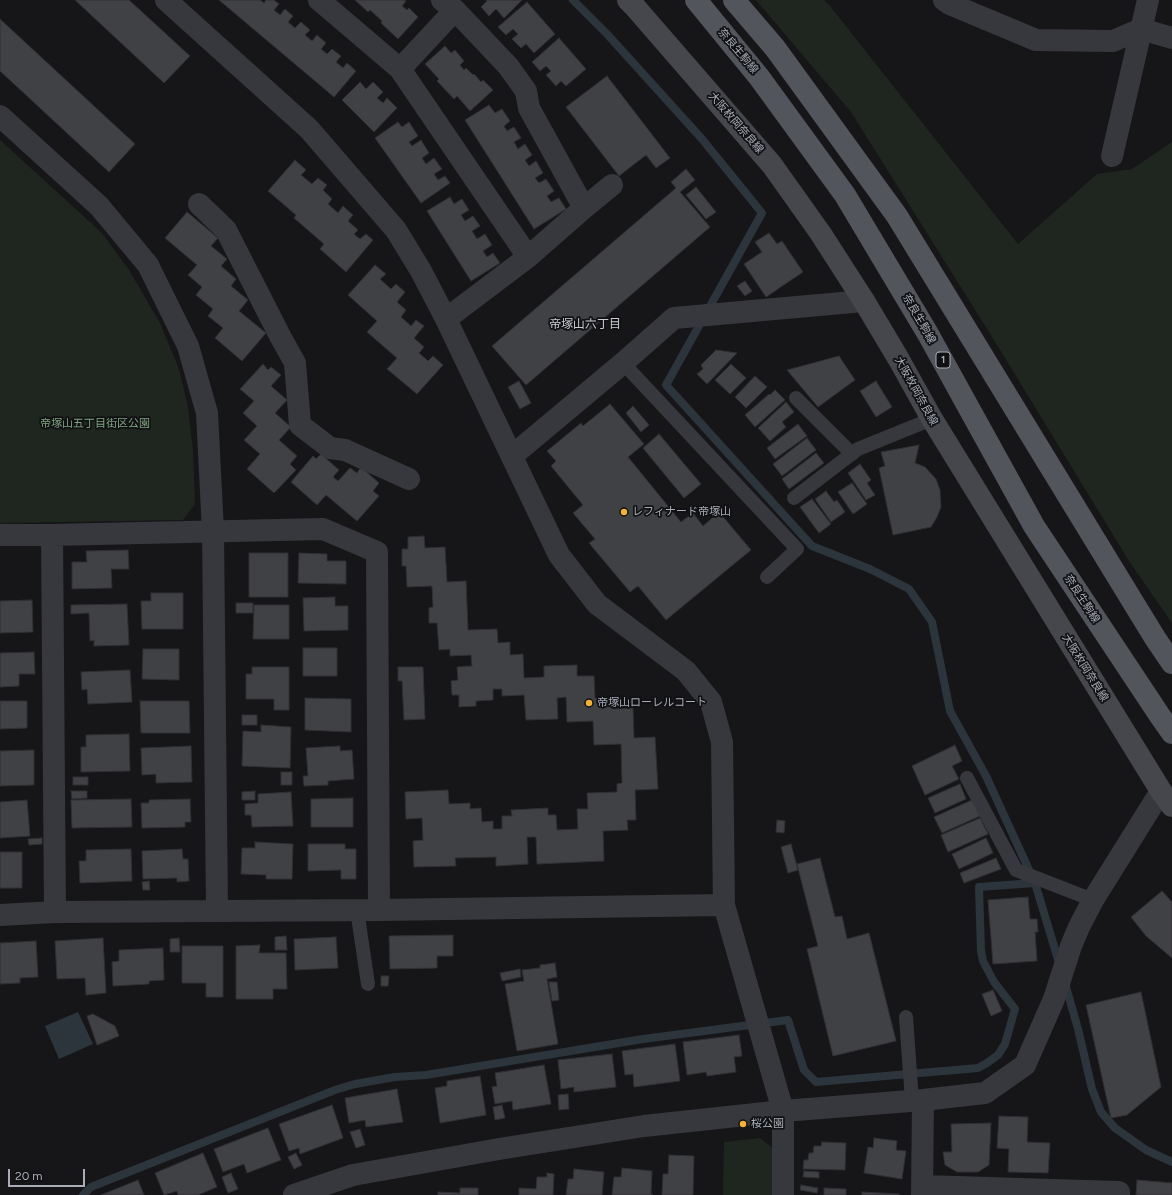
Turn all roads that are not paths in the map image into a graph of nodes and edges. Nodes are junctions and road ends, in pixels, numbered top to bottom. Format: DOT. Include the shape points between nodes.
graph roads {
  1 [pos="166,0"];
  2 [pos="319,0"];
  3 [pos="628,0"];
  4 [pos="696,0"];
  5 [pos="734,0"];
  6 [pos="944,0"];
  7 [pos="1148,0"];
  8 [pos="449,5"];
  9 [pos="1141,29"];
  10 [pos="1172,38"];
  11 [pos="400,70"];
  12 [pos="0,116"];
  13 [pos="1112,156"];
  14 [pos="612,185"];
  15 [pos="199,204"];
  16 [pos="584,208"];
  17 [pos="528,257"];
  18 [pos="864,301"];
  19 [pos="446,319"];
  20 [pos="623,363"];
  21 [pos="796,398"];
  22 [pos="932,419"];
  23 [pos="852,454"];
  24 [pos="512,456"];
  25 [pos="409,479"];
  26 [pos="794,498"];
  27 [pos="213,531"];
  28 [pos="0,535"];
  29 [pos="52,535"];
  30 [pos="767,577"];
  31 [pos="1172,663"];
  32 [pos="1172,733"];
  33 [pos="967,778"];
  34 [pos="1167,799"];
  35 [pos="1093,900"];
  36 [pos="724,905"];
  37 [pos="217,910"];
  38 [pos="357,910"];
  39 [pos="379,910"];
  40 [pos="54,912"];
  41 [pos="0,915"];
  42 [pos="368,984"];
  43 [pos="906,1017"];
  44 [pos="918,1101"];
  45 [pos="783,1111"];
  46 [pos="922,1190"];
  47 [pos="294,1195"];
  48 [pos="783,1195"];
  49 [pos="1119,1195"];
  1 -- 19 [label="street" via="314,135 396,230"];
  2 -- 11 [label="street"];
  3 -- 18 [label="main road, 大阪枚岡奈良線" via="772,165"];
  4 -- 32 [label="main road, 奈良生駒線 / 1" via="760,76 845,195 928,334 1034,526"];
  5 -- 31 [label="main road" via="775,48 897,216"];
  6 -- 9 [label="street" via="1036,40 1113,41"];
  7 -- 9 [label="street"];
  8 -- 11 [label="street"];
  8 -- 16 [label="street" via="508,66 526,91 529,108"];
  9 -- 10 [label="street"];
  9 -- 13 [label="street"];
  11 -- 17 [label="street"];
  12 -- 27 [label="street" via="99,206 148,265 188,346 207,413"];
  14 -- 16 [label="street"];
  15 -- 25 [label="street" via="226,230 295,363 300,425 330,448 345,450"];
  16 -- 17 [label="street"];
  17 -- 19 [label="street"];
  18 -- 20 [label="street" via="674,318"];
  18 -- 22 [label="main road, 大阪枚岡奈良線"];
  19 -- 24 [label="street"];
  20 -- 24 [label="street"];
  20 -- 30 [label="lane" via="797,549"];
  21 -- 23 [label="lane"];
  22 -- 23 [label="lane"];
  22 -- 34 [label="main road, 大阪枚岡奈良線"];
  23 -- 26 [label="lane"];
  24 -- 36 [label="street" via="559,555 597,604 686,671 711,702 722,742"];
  27 -- 29 [label="street"];
  27 -- 37 [label="street"];
  27 -- 39 [label="street" via="323,529 377,552"];
  28 -- 29 [label="street"];
  29 -- 40 [label="street"];
  33 -- 35 [label="lane" via="1016,870"];
  34 -- 35 [label="street"];
  35 -- 44 [label="street" via="1071,946 1054,999 1025,1065 985,1093"];
  36 -- 39 [label="street"];
  36 -- 45 [label="street"];
  37 -- 38 [label="street"];
  37 -- 40 [label="street"];
  38 -- 39 [label="street"];
  38 -- 42 [label="lane"];
  40 -- 41 [label="street"];
  43 -- 44 [label="lane"];
  44 -- 45 [label="street"];
  44 -- 46 [label="street"];
  45 -- 47 [label="street" via="644,1126 499,1149 353,1175"];
  45 -- 48 [label="street"];
  46 -- 49 [label="street" via="1119,1192"];
}
